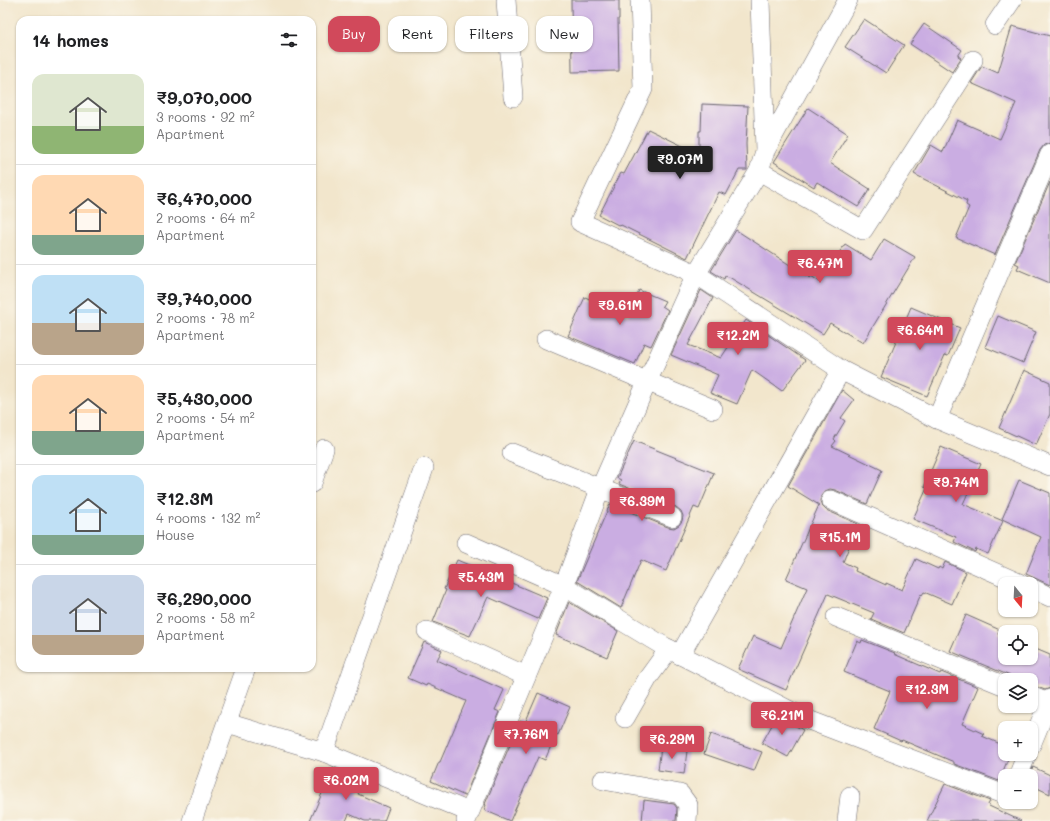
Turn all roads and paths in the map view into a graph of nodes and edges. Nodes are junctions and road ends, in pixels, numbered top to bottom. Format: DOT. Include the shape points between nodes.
graph roads {
  1 [pos="506,0"];
  2 [pos="640,0"];
  3 [pos="760,0"];
  4 [pos="848,0"];
  5 [pos="1012,0"];
  6 [pos="995,25"];
  7 [pos="972,60"];
  8 [pos="513,97"];
  9 [pos="765,151"];
  10 [pos="1050,154"];
  11 [pos="759,171"];
  12 [pos="696,274"];
  13 [pos="546,339"];
  14 [pos="841,370"];
  15 [pos="648,380"];
  16 [pos="713,409"];
  17 [pos="937,419"];
  18 [pos="324,449"];
  19 [pos="512,453"];
  20 [pos="1049,462"];
  21 [pos="424,468"];
  22 [pos="316,472"];
  23 [pos="600,488"];
  24 [pos="831,500"];
  25 [pos="672,517"];
  26 [pos="466,543"];
  27 [pos="1005,577"];
  28 [pos="564,586"];
  29 [pos="1038,591"];
  30 [pos="1050,597"];
  31 [pos="836,617"];
  32 [pos="427,631"];
  33 [pos="675,652"];
  34 [pos="245,672"];
  35 [pos="526,676"];
  36 [pos="998,683"];
  37 [pos="1043,700"];
  38 [pos="625,718"];
  39 [pos="1037,721"];
  40 [pos="227,723"];
  41 [pos="324,752"];
  42 [pos="603,780"];
  43 [pos="998,792"];
  44 [pos="850,796"];
  45 [pos="468,816"];
  46 [pos="192,821"];
  47 [pos="687,821"];
  48 [pos="847,821"];
  1 -- 8 [label="street"];
  2 -- 12 [label="street" via="643,89 580,222"];
  3 -- 9 [label="street"];
  4 -- 9 [label="street"];
  5 -- 6 [label="street"];
  7 -- 11 [label="street" via="863,230"];
  9 -- 11 [label="street"];
  10 -- 17 [label="street"];
  11 -- 12 [label="street"];
  12 -- 14 [label="street"];
  12 -- 15 [label="street"];
  13 -- 15 [label="street"];
  14 -- 17 [label="street"];
  14 -- 33 [label="street"];
  15 -- 16 [label="street"];
  15 -- 23 [label="street"];
  17 -- 20 [label="street"];
  18 -- 22 [label="street"];
  19 -- 23 [label="street"];
  21 -- 41 [label="street"];
  23 -- 25 [label="street"];
  23 -- 28 [label="street"];
  24 -- 27 [label="street"];
  26 -- 28 [label="street"];
  28 -- 33 [label="street"];
  28 -- 35 [label="street"];
  29 -- 30 [label="street"];
  31 -- 36 [label="street"];
  32 -- 35 [label="street"];
  33 -- 38 [label="street" via="648,678"];
  33 -- 43 [label="street" via="806,719"];
  34 -- 40 [label="street"];
  35 -- 45 [label="street"];
  37 -- 39 [label="street"];
  40 -- 41 [label="street"];
  40 -- 46 [label="street"];
  41 -- 45 [label="street"];
  42 -- 47 [label="street" via="680,794 688,805"];
  44 -- 48 [label="street"];
}
